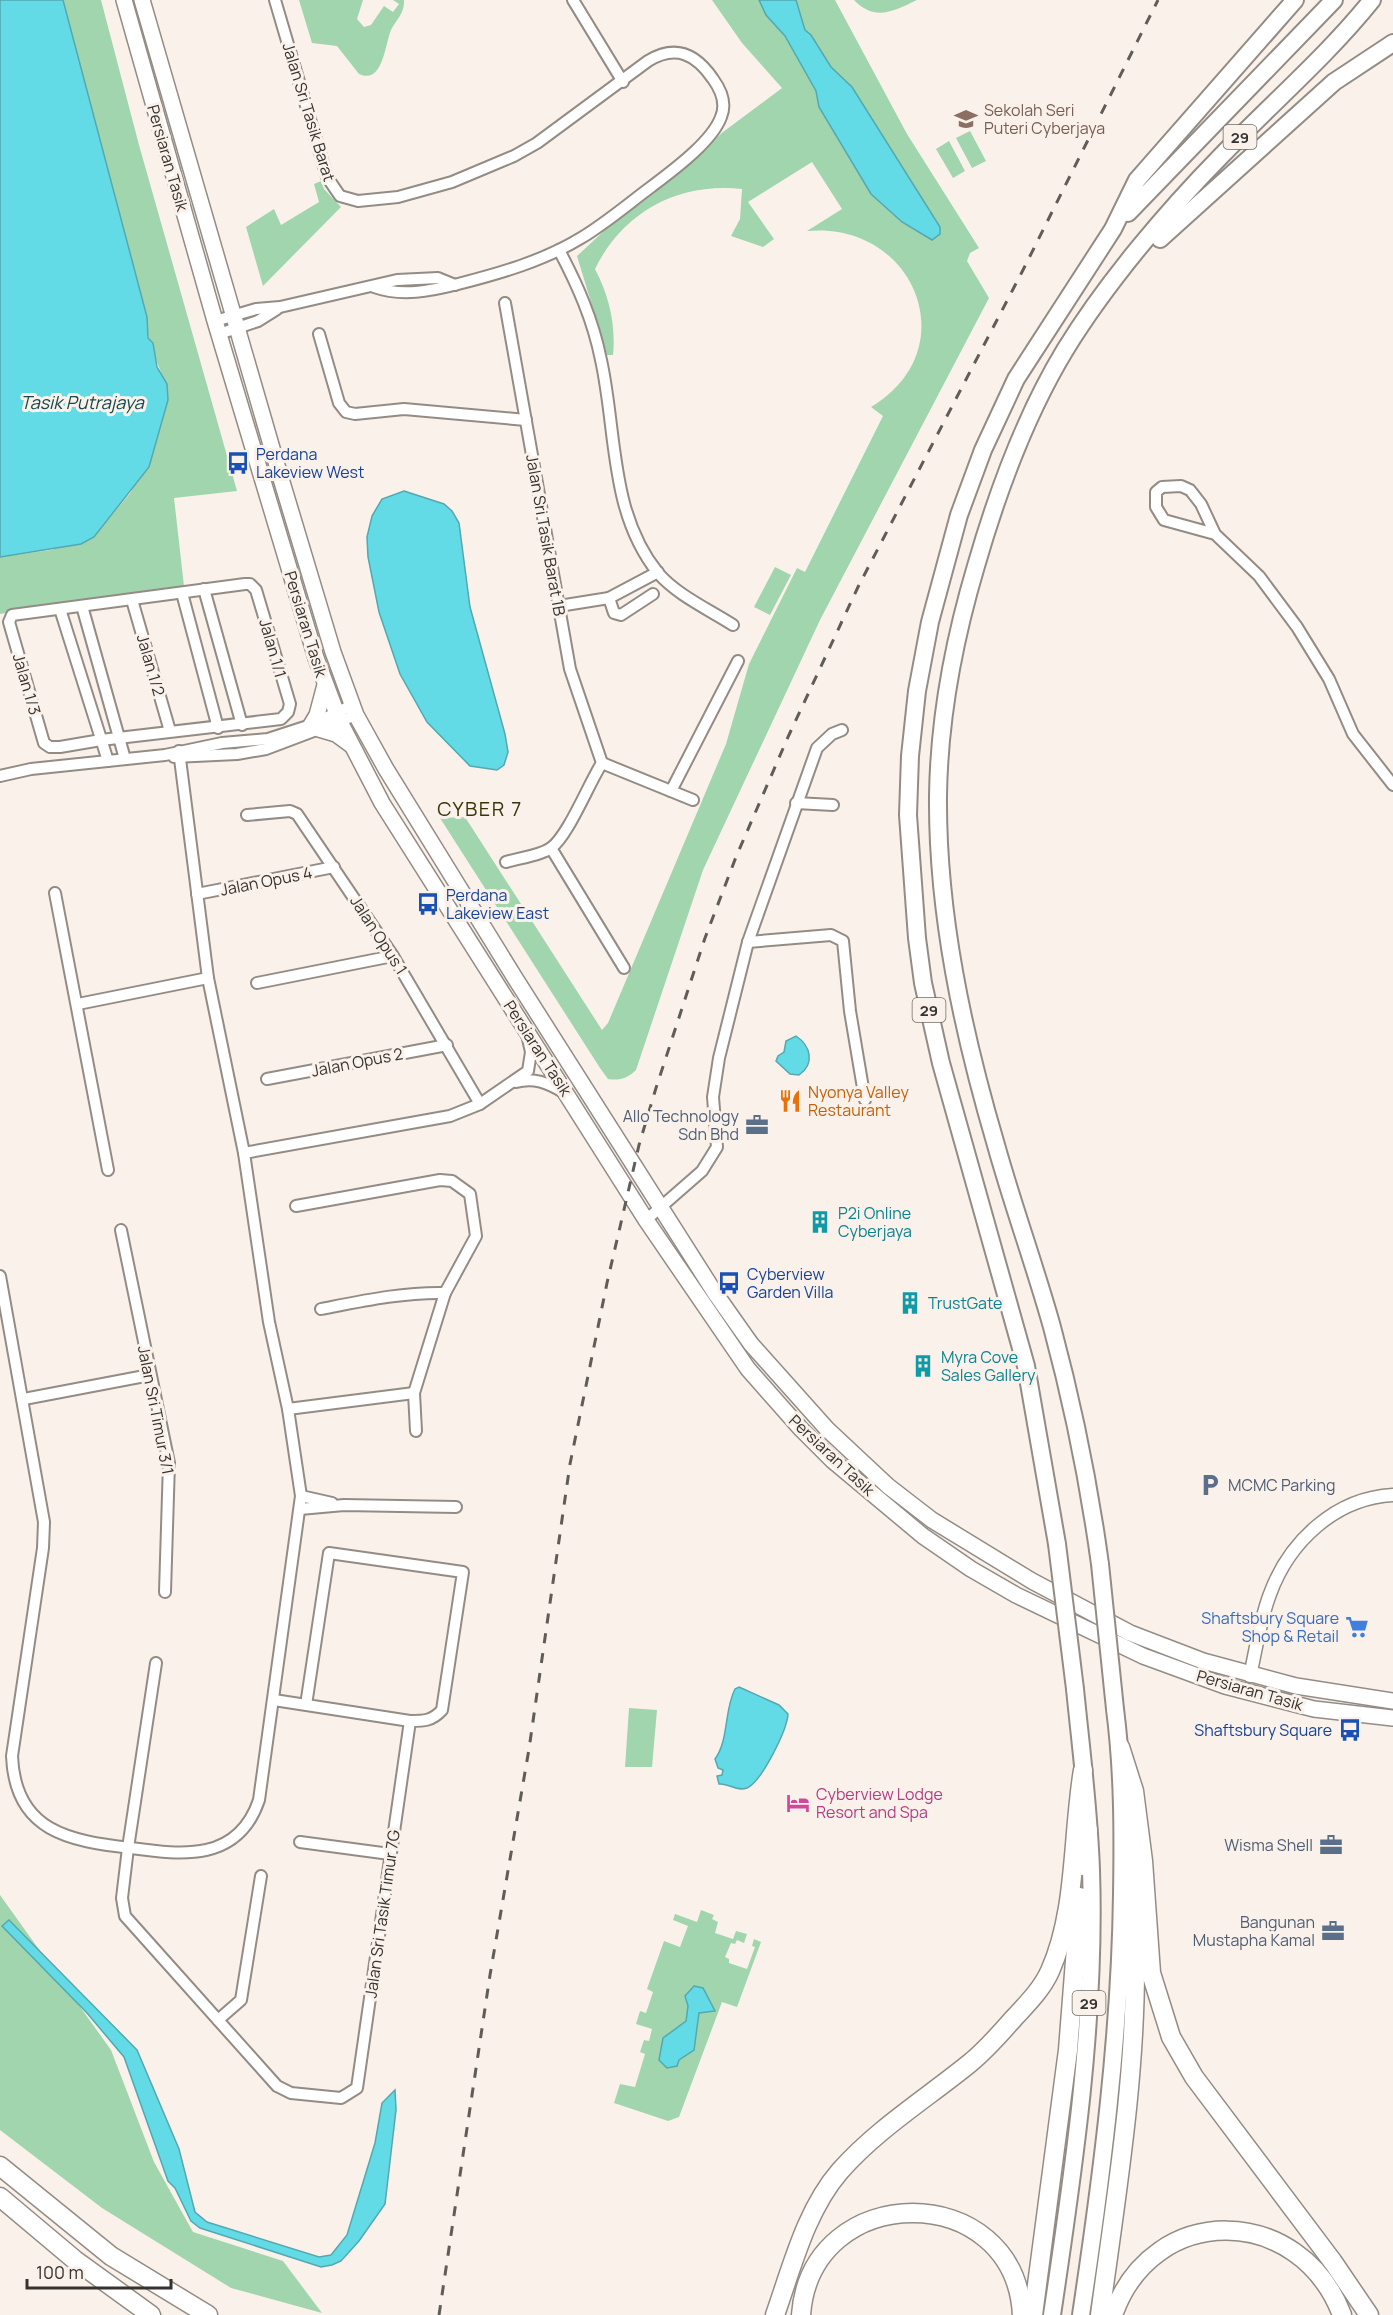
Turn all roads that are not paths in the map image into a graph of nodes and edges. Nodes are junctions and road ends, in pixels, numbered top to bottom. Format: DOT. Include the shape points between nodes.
graph roads {
  1 [pos="124,0"];
  2 [pos="142,0"];
  3 [pos="275,0"];
  4 [pos="573,0"];
  5 [pos="1295,0"];
  6 [pos="1334,0"];
  7 [pos="1372,0"];
  8 [pos="1393,43"];
  9 [pos="623,82"];
  10 [pos="1113,229"];
  11 [pos="559,250"];
  12 [pos="1115,279"];
  13 [pos="505,303"];
  14 [pos="236,322"];
  15 [pos="217,327"];
  16 [pos="319,334"];
  17 [pos="526,420"];
  18 [pos="1215,534"];
  19 [pos="658,572"];
  20 [pos="204,589"];
  21 [pos="182,593"];
  22 [pos="653,594"];
  23 [pos="609,598"];
  24 [pos="132,600"];
  25 [pos="82,606"];
  26 [pos="559,606"];
  27 [pos="60,609"];
  28 [pos="733,625"];
  29 [pos="738,661"];
  30 [pos="325,685"];
  31 [pos="354,710"];
  32 [pos="338,717"];
  33 [pos="242,725"];
  34 [pos="315,727"];
  35 [pos="219,728"];
  36 [pos="842,730"];
  37 [pos="170,731"];
  38 [pos="120,738"];
  39 [pos="101,740"];
  40 [pos="351,745"];
  41 [pos="179,755"];
  42 [pos="126,759"];
  43 [pos="108,761"];
  44 [pos="602,763"];
  45 [pos="0,776"];
  46 [pos="1393,785"];
  47 [pos="671,791"];
  48 [pos="693,800"];
  49 [pos="796,803"];
  50 [pos="833,805"];
  51 [pos="247,815"];
  52 [pos="551,848"];
  53 [pos="506,862"];
  54 [pos="334,867"];
  55 [pos="55,893"];
  56 [pos="196,894"];
  57 [pos="748,942"];
  58 [pos="393,956"];
  59 [pos="624,968"];
  60 [pos="208,978"];
  61 [pos="257,983"];
  62 [pos="78,1004"];
  63 [pos="526,1029"];
  64 [pos="447,1045"];
  65 [pos="267,1079"];
  66 [pos="509,1084"];
  67 [pos="569,1095"];
  68 [pos="865,1100"];
  69 [pos="480,1104"];
  70 [pos="244,1153"];
  71 [pos="108,1170"];
  72 [pos="296,1206"];
  73 [pos="661,1208"];
  74 [pos="646,1220"];
  75 [pos="121,1230"];
  76 [pos="0,1275"];
  77 [pos="445,1293"];
  78 [pos="321,1309"];
  79 [pos="150,1375"];
  80 [pos="414,1393"];
  81 [pos="24,1399"];
  82 [pos="288,1409"];
  83 [pos="416,1431"];
  84 [pos="1393,1495"];
  85 [pos="301,1496"];
  86 [pos="344,1505"];
  87 [pos="456,1507"];
  88 [pos="300,1509"];
  89 [pos="165,1592"];
  90 [pos="156,1663"];
  91 [pos="1250,1676"];
  92 [pos="274,1700"];
  93 [pos="1393,1701"];
  94 [pos="306,1705"];
  95 [pos="1393,1718"];
  96 [pos="410,1721"];
  97 [pos="1120,1748"];
  98 [pos="1083,1770"];
  99 [pos="1088,1830"];
  100 [pos="1124,1836"];
  101 [pos="300,1842"];
  102 [pos="128,1848"];
  103 [pos="390,1854"];
  104 [pos="261,1876"];
  105 [pos="218,2020"];
  106 [pos="0,2166"];
  107 [pos="0,2197"];
  108 [pos="151,2315"];
  109 [pos="208,2315"];
  110 [pos="775,2315"];
  111 [pos="801,2315"];
  112 [pos="1022,2315"];
  113 [pos="1033,2315"];
  114 [pos="1052,2315"];
  115 [pos="1080,2315"];
  116 [pos="1100,2315"];
  117 [pos="1113,2315"];
  118 [pos="1342,2315"];
  119 [pos="1369,2315"];
  1 -- 15 [label="main road, Persiaran Tasik"];
  2 -- 14 [label="main road, Persiaran Tasik"];
  3 -- 9 [label="street, Jalan Sri Tasik Barat" via="327,177 333,190 348,199 398,197 491,167 537,143"];
  4 -- 9 [label="street"];
  5 -- 10 [label="highway" via="1137,180"];
  6 -- 10 [label="highway, 29"];
  7 -- 12 [label="highway, 29" via="1344,35 1201,176"];
  8 -- 12 [label="highway" via="1334,82"];
  9 -- 11 [label="street, Jalan Sri Tasik Barat" via="655,57 668,53 688,55 702,63 719,88 722,116 711,133 666,176 594,230"];
  10 -- 98 [label="highway, 29, bridge" via="1016,379 975,471 930,622 915,709 908,782 923,983 941,1063 1026,1366 1057,1544"];
  11 -- 14 [label="street, Jalan Sri Tasik Barat" via="496,275 455,285 438,278 397,280 256,309"];
  11 -- 19 [label="street" via="586,305 599,350 627,517"];
  12 -- 97 [label="highway, 29, bridge" via="1065,351 1025,432 991,518 957,639 942,738 938,797 944,899 959,997 993,1134 1066,1381 1090,1496"];
  13 -- 17 [label="street, Jalan Sri Tasik Barat 1B"];
  14 -- 15 [label="street, Jalan Sri Tasik Barat"];
  14 -- 31 [label="main road, Persiaran Tasik" via="320,609"];
  15 -- 30 [label="main road, Persiaran Tasik"];
  16 -- 17 [label="street" via="340,406 350,414 404,409"];
  17 -- 26 [label="street, Jalan Sri Tasik Barat 1B"];
  18 -- 18 [label="street" via="1164,520 1156,507 1156,492 1170,485 1190,490"];
  18 -- 46 [label="street" via="1259,576 1297,627 1329,679 1353,734"];
  19 -- 23 [label="street"];
  19 -- 28 [label="street" via="682,594"];
  20 -- 21 [label="street"];
  20 -- 33 [label="street"];
  20 -- 33 [label="street, Jalan 1/1" via="253,586 290,704 281,719"];
  21 -- 24 [label="street"];
  21 -- 35 [label="street"];
  22 -- 23 [label="street" via="621,615 614,613"];
  23 -- 26 [label="street"];
  24 -- 25 [label="street"];
  24 -- 37 [label="street, Jalan 1/2"];
  25 -- 27 [label="street"];
  25 -- 38 [label="street"];
  26 -- 44 [label="street, Jalan Sri Tasik Barat 1B" via="570,669"];
  27 -- 39 [label="street"];
  27 -- 39 [label="street, Jalan 1/3" via="9,618 43,738 47,746 55,748"];
  29 -- 47 [label="street"];
  30 -- 32 [label="main road, Persiaran Tasik"];
  30 -- 34 [label="main road"];
  31 -- 32 [label="street"];
  31 -- 73 [label="main road, Persiaran Tasik" via="386,770"];
  32 -- 34 [label="street"];
  32 -- 40 [label="main road, Persiaran Tasik"];
  33 -- 35 [label="street"];
  34 -- 40 [label="main road" via="336,734"];
  34 -- 41 [label="street" via="237,754 205,751"];
  35 -- 37 [label="street"];
  36 -- 49 [label="street" via="817,748"];
  37 -- 38 [label="street"];
  38 -- 39 [label="street"];
  38 -- 42 [label="street"];
  39 -- 43 [label="street"];
  40 -- 63 [label="main road, Persiaran Tasik" via="382,803"];
  41 -- 42 [label="street"];
  41 -- 56 [label="street"];
  42 -- 43 [label="street"];
  43 -- 45 [label="street"];
  44 -- 47 [label="street"];
  44 -- 52 [label="street" via="575,814"];
  47 -- 48 [label="street"];
  49 -- 50 [label="street"];
  49 -- 57 [label="street"];
  51 -- 54 [label="street, Jalan Opus 1" via="290,811 297,814"];
  52 -- 53 [label="street"];
  52 -- 59 [label="street"];
  54 -- 56 [label="street, Jalan Opus 4"];
  54 -- 58 [label="street, Jalan Opus 1"];
  55 -- 62 [label="street"];
  56 -- 60 [label="street"];
  57 -- 68 [label="street" via="831,935 843,941"];
  57 -- 73 [label="street" via="713,1097 717,1147 702,1171"];
  58 -- 61 [label="street"];
  58 -- 64 [label="street, Jalan Opus 1"];
  60 -- 62 [label="street"];
  60 -- 70 [label="street"];
  62 -- 71 [label="street"];
  63 -- 66 [label="street" via="531,1052 528,1071"];
  63 -- 67 [label="main road, Persiaran Tasik"];
  64 -- 65 [label="street, Jalan Opus 2"];
  64 -- 69 [label="street, Jalan Opus 1"];
  66 -- 67 [label="street" via="534,1080"];
  66 -- 69 [label="street"];
  67 -- 74 [label="main road, Persiaran Tasik"];
  69 -- 70 [label="street" via="450,1116"];
  70 -- 82 [label="street" via="269,1322"];
  72 -- 77 [label="street" via="398,1186 452,1181 470,1194 476,1236"];
  73 -- 74 [label="street"];
  73 -- 91 [label="main road, Persiaran Tasik" via="751,1344 827,1429 888,1486 932,1520 994,1559 1111,1623 1173,1651"];
  74 -- 95 [label="main road, Persiaran Tasik" via="748,1369 801,1429 916,1530 971,1569 1143,1656 1225,1686 1314,1708"];
  75 -- 79 [label="street, Jalan Sri Timur 3/1"];
  76 -- 81 [label="street"];
  77 -- 78 [label="street" via="377,1298"];
  77 -- 80 [label="street"];
  79 -- 81 [label="street"];
  79 -- 89 [label="street, Jalan Sri Timur 3/1" via="169,1470"];
  80 -- 82 [label="street"];
  80 -- 83 [label="street"];
  81 -- 102 [label="street" via="44,1522 14,1745 15,1782 28,1810 54,1831 86,1843"];
  82 -- 85 [label="street"];
  84 -- 91 [label="street" via="1351,1505 1319,1522 1296,1547 1269,1596"];
  85 -- 86 [label="street"];
  85 -- 88 [label="street"];
  86 -- 87 [label="street"];
  86 -- 88 [label="street"];
  88 -- 92 [label="street"];
  90 -- 102 [label="street"];
  91 -- 93 [label="main road, Persiaran Tasik" via="1339,1695"];
  92 -- 94 [label="street"];
  92 -- 102 [label="street" via="259,1800 243,1829 223,1845 200,1852 177,1854"];
  94 -- 96 [label="street"];
  94 -- 96 [label="street" via="328,1556 332,1552 463,1572 442,1710 435,1718"];
  96 -- 103 [label="street, Jalan Sri Tasik Timur 7G"];
  97 -- 100 [label="highway, 29"];
  97 -- 119 [label="highway" via="1134,1791 1151,1973 1171,2037 1194,2076 1334,2262"];
  98 -- 99 [label="highway, 29"];
  98 -- 110 [label="highway" via="1067,1916 1049,1974 990,2045 840,2171 807,2228"];
  99 -- 113 [label="highway" via="1081,1870 1068,2050"];
  99 -- 114 [label="highway, 29" via="1091,1906 1085,2063"];
  100 -- 115 [label="highway, 29" via="1114,2063"];
  100 -- 116 [label="highway" via="1134,1893 1135,2012 1122,2157"];
  101 -- 103 [label="street"];
  102 -- 105 [label="street" via="122,1898 125,1916"];
  103 -- 105 [label="street, Jalan Sri Tasik Timur 7G" via="357,2088 341,2098 291,2093 277,2086"];
  104 -- 105 [label="street" via="241,2000"];
  106 -- 109 [label="highway" via="111,2256"];
  107 -- 108 [label="highway" via="75,2260"];
  111 -- 112 [label="highway" via="810,2274 844,2235 866,2222 894,2213 928,2212 960,2222 989,2243 1010,2272"];
  117 -- 118 [label="highway" via="1128,2281 1149,2258 1190,2236 1222,2230 1267,2236 1294,2251 1324,2280"];
}
